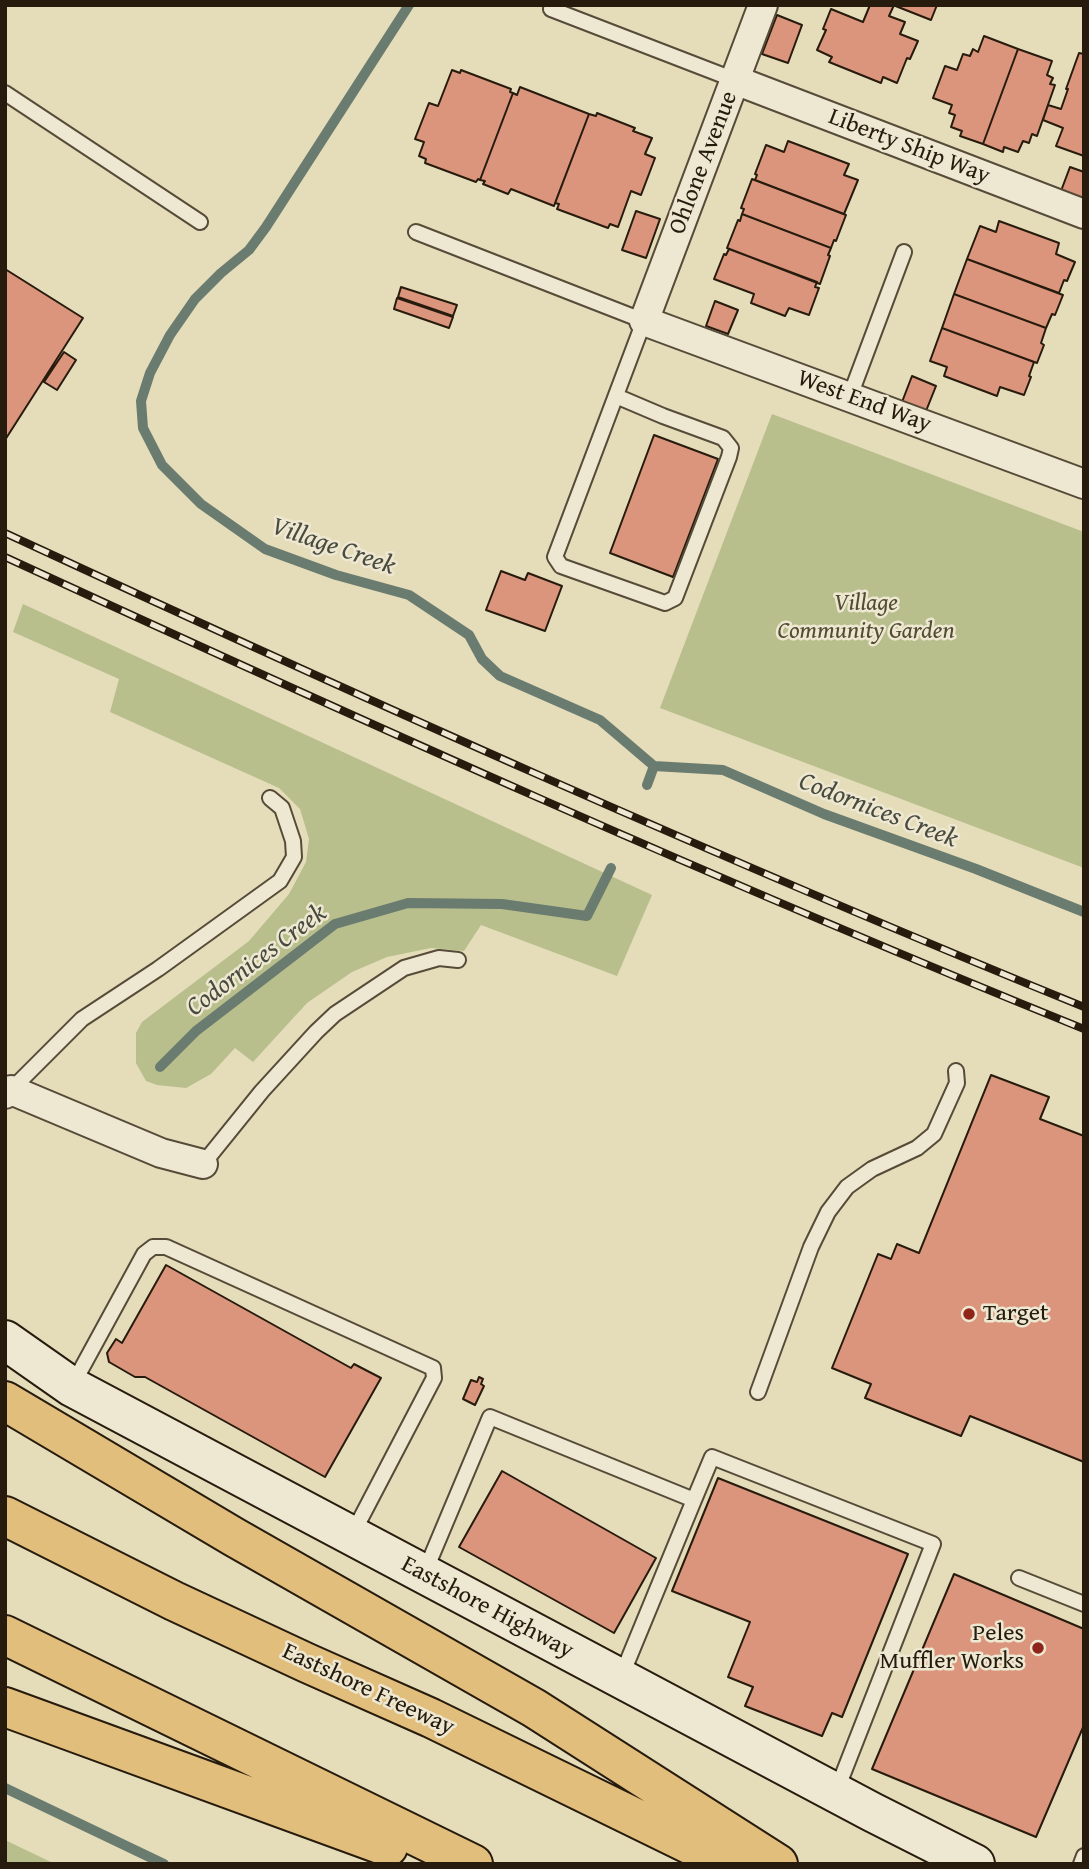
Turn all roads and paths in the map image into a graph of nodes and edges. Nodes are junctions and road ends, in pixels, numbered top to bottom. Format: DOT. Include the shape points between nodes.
graph roads {
  1 [pos="763,5"];
  2 [pos="551,9"];
  3 [pos="735,80"];
  4 [pos="5,93"];
  5 [pos="1084,214"];
  6 [pos="200,222"];
  7 [pos="416,232"];
  8 [pos="904,252"];
  9 [pos="645,321"];
  10 [pos="616,396"];
  11 [pos="850,396"];
  12 [pos="1084,484"];
  13 [pos="270,798"];
  14 [pos="458,961"];
  15 [pos="956,1071"];
  16 [pos="8,1092"];
  17 [pos="203,1164"];
  18 [pos="5,1340"];
  19 [pos="72,1387"];
  20 [pos="758,1392"];
  21 [pos="5,1401"];
  22 [pos="694,1500"];
  23 [pos="5,1516"];
  24 [pos="351,1536"];
  25 [pos="424,1574"];
  26 [pos="1019,1578"];
  27 [pos="1084,1604"];
  28 [pos="5,1636"];
  29 [pos="620,1678"];
  30 [pos="5,1706"];
  31 [pos="836,1793"];
  32 [pos="1084,1857"];
  33 [pos="435,1864"];
  34 [pos="473,1864"];
  35 [pos="730,1864"];
  36 [pos="778,1864"];
  37 [pos="975,1864"];
  38 [pos="1081,1864"];
  1 -- 3 [label="street, Ohlone Avenue"];
  2 -- 3 [label="lane"];
  3 -- 5 [label="street, Liberty Ship Way"];
  3 -- 9 [label="street, Ohlone Avenue"];
  4 -- 6 [label="lane"];
  7 -- 9 [label="lane"];
  8 -- 11 [label="lane"];
  9 -- 10 [label="lane"];
  9 -- 11 [label="street, West End Way"];
  10 -- 10 [label="lane" via="555,557 561,566 665,603 675,598 731,448 723,438"];
  11 -- 12 [label="street, West End Way"];
  13 -- 16 [label="lane" via="282,808 293,841 294,857 280,881 82,1019"];
  14 -- 17 [label="lane" via="439,958 404,968 335,1014 262,1091"];
  15 -- 20 [label="lane" via="957,1083 934,1134 847,1187 828,1212"];
  16 -- 17 [label="street" via="161,1153"];
  18 -- 19 [label="street, Eastshore Highway"];
  19 -- 24 [label="street, Eastshore Highway"];
  19 -- 24 [label="lane" via="144,1254 153,1247 166,1247 433,1368 434,1378"];
  21 -- 36 [label="highway" via="534,1708"];
  22 -- 25 [label="lane" via="490,1417"];
  22 -- 29 [label="lane"];
  22 -- 31 [label="lane" via="712,1457 933,1544"];
  23 -- 35 [label="highway, Eastshore Freeway"];
  24 -- 25 [label="street, Eastshore Highway"];
  25 -- 29 [label="street, Eastshore Highway"];
  26 -- 27 [label="lane"];
  28 -- 34 [label="highway"];
  29 -- 31 [label="street, Eastshore Highway"];
  30 -- 33 [label="highway"];
  31 -- 37 [label="street, Eastshore Highway"];
  32 -- 38 [label="lane"];
}
